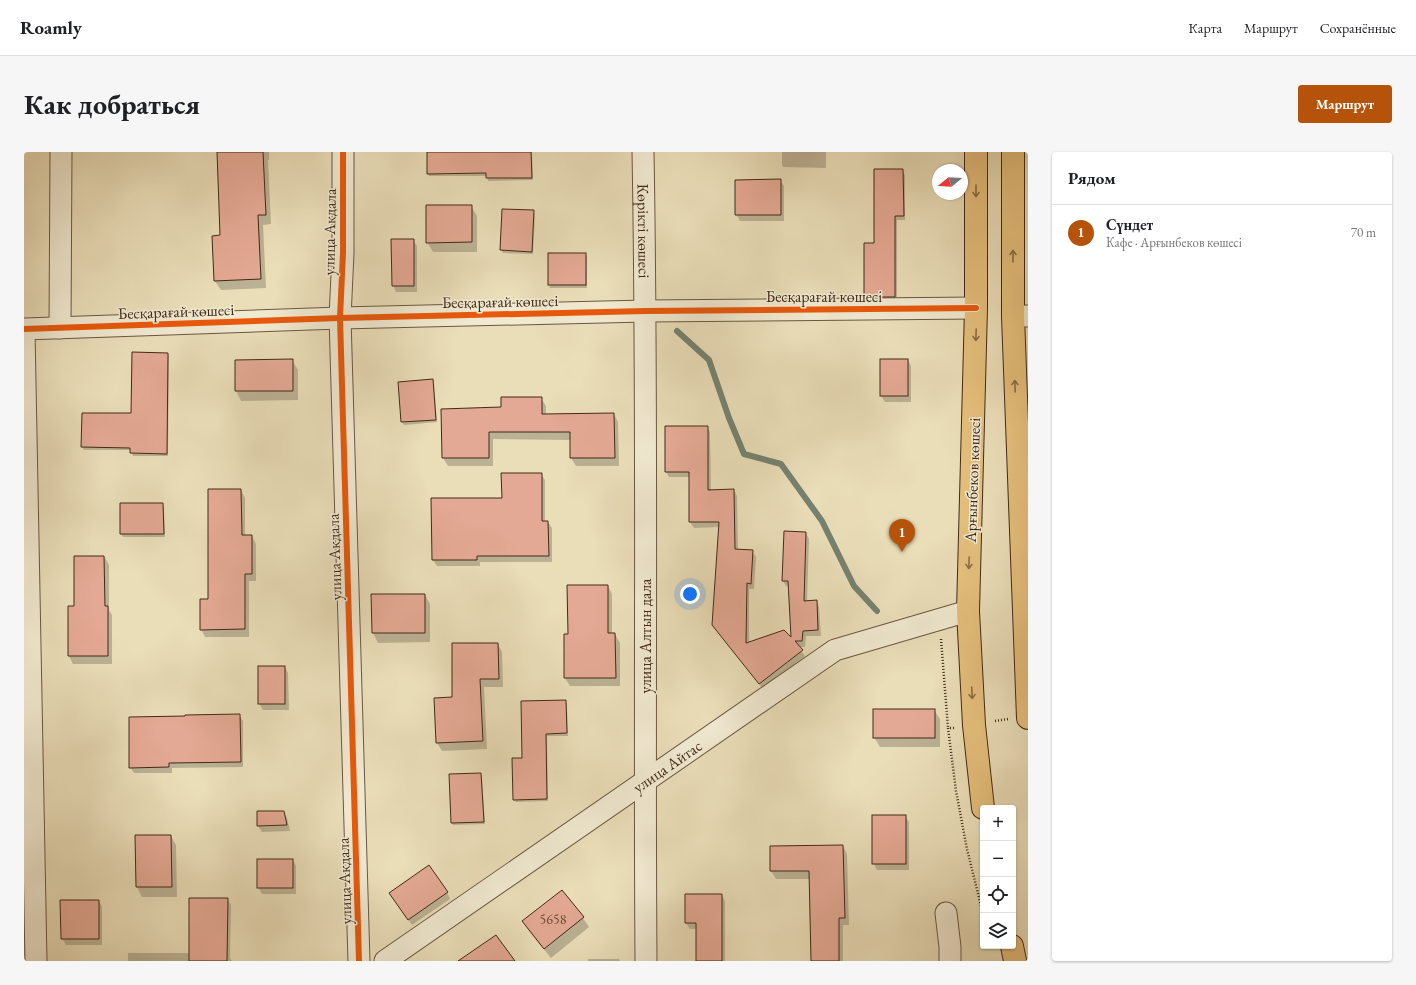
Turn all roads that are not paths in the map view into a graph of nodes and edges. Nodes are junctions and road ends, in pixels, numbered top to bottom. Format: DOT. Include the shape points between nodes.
graph roads {
  1 [pos="61,152"];
  2 [pos="343,152"];
  3 [pos="643,152"];
  4 [pos="976,152"];
  5 [pos="1013,152"];
  6 [pos="976,308"];
  7 [pos="646,311"];
  8 [pos="1020,316"];
  9 [pos="340,318"];
  10 [pos="60,328"];
  11 [pos="24,329"];
  12 [pos="968,611"];
  13 [pos="1028,718"];
  14 [pos="645,780"];
  15 [pos="983,805"];
  16 [pos="946,913"];
  17 [pos="1013,949"];
  18 [pos="36,961"];
  19 [pos="359,961"];
  20 [pos="385,961"];
  21 [pos="646,961"];
  22 [pos="950,961"];
  23 [pos="1015,961"];
  1 -- 10 [label="street"];
  2 -- 9 [label="street, улица Акдала"];
  3 -- 7 [label="street, Көрікті көшесі"];
  4 -- 6 [label="main road, Арғынбеков көшесі, one-way"];
  8 -- 5 [label="main road, one-way"];
  6 -- 7 [label="street, Бесқарағай көшесі"];
  6 -- 12 [label="main road, Арғынбеков көшесі, one-way"];
  7 -- 9 [label="street, Бесқарағай көшесі"];
  7 -- 14 [label="street, улица Алтын дала"];
  13 -- 8 [label="main road, one-way"];
  9 -- 10 [label="street, Бесқарағай көшесі"];
  9 -- 19 [label="street, улица Акдала"];
  10 -- 11 [label="street, Бесқарағай көшесі"];
  11 -- 18 [label="street"];
  12 -- 14 [label="street, улица Айтас" via="835,650"];
  12 -- 15 [label="main road, Арғынбеков көшесі, one-way" via="974,725"];
  14 -- 20 [label="street, улица Айтас"];
  14 -- 21 [label="street, улица Алтын дала"];
  16 -- 22 [label="street"];
  17 -- 23 [label="main road"];
}
